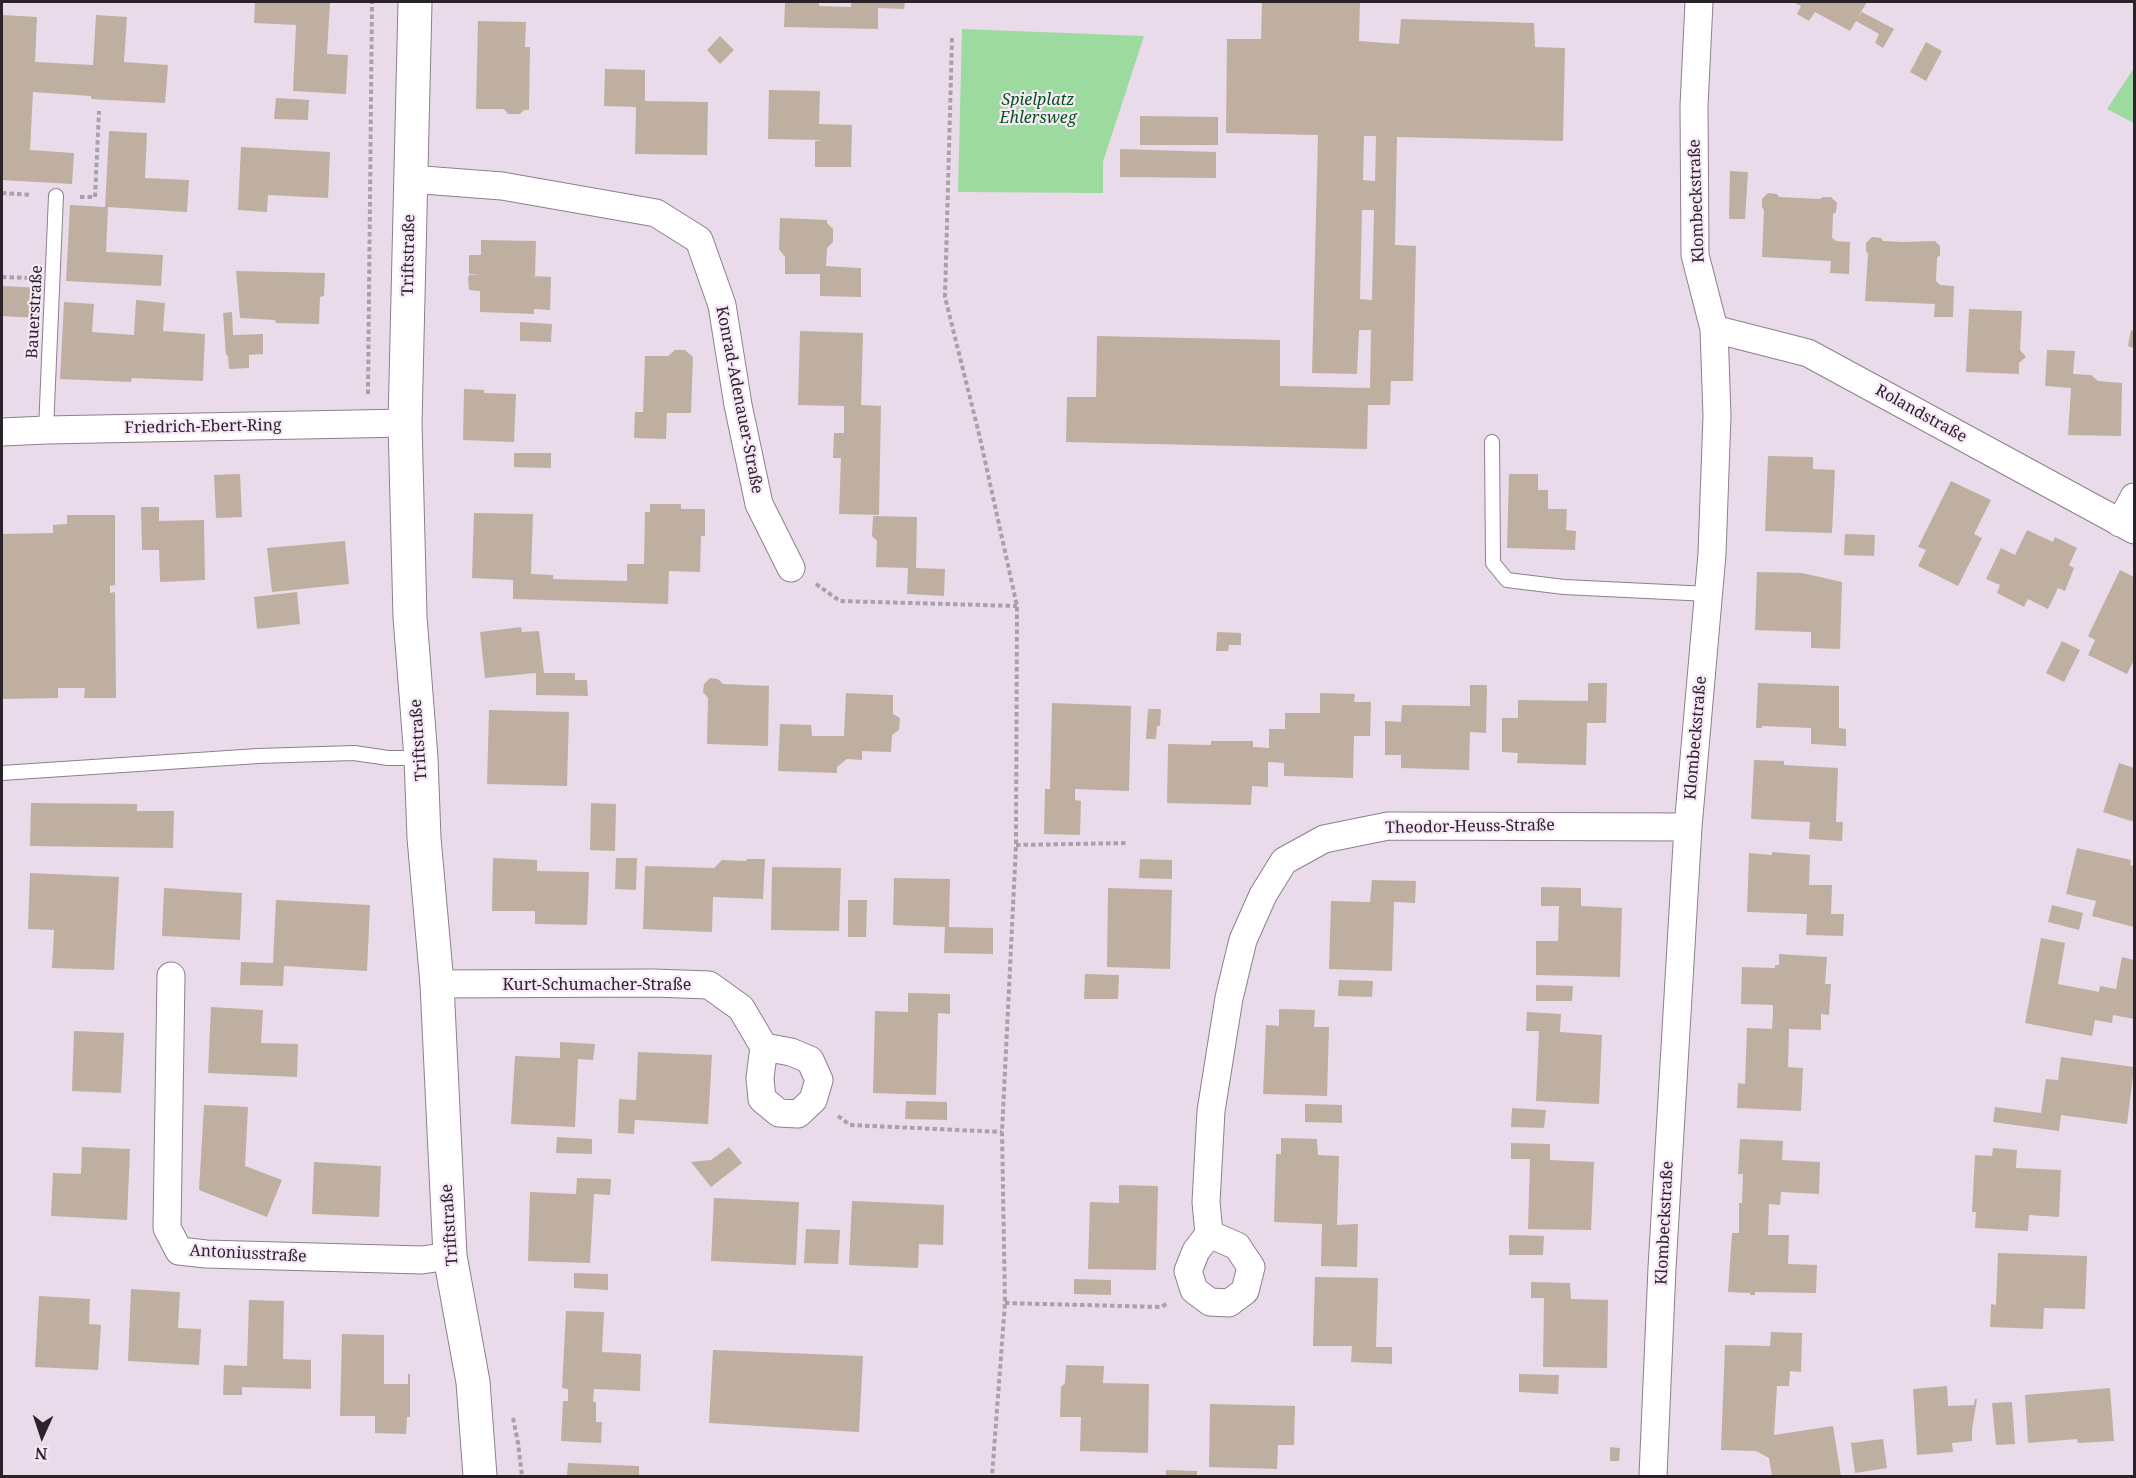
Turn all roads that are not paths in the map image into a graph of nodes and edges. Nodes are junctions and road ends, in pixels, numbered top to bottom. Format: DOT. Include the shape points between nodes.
graph roads {
  1 [pos="415,2"];
  2 [pos="1699,2"];
  3 [pos="410,179"];
  4 [pos="57,196"];
  5 [pos="1714,329"];
  6 [pos="405,423"];
  7 [pos="46,430"];
  8 [pos="2,432"];
  9 [pos="1492,442"];
  10 [pos="2134,497"];
  11 [pos="2127,526"];
  12 [pos="791,567"];
  13 [pos="1709,594"];
  14 [pos="421,758"];
  15 [pos="2,773"];
  16 [pos="1688,826"];
  17 [pos="171,976"];
  18 [pos="437,984"];
  19 [pos="764,1047"];
  20 [pos="1209,1234"];
  21 [pos="450,1256"];
  22 [pos="480,1476"];
  23 [pos="1653,1476"];
  1 -- 3 [label="street, Triftstraße"];
  2 -- 5 [label="street, Klombeckstraße" via="1694,106 1695,255"];
  3 -- 6 [label="street, Triftstraße"];
  3 -- 12 [label="street, Konrad-Adenauer-Straße" via="502,186 656,213 699,240 722,305 759,504"];
  4 -- 7 [label="lane, Bauerstraße"];
  5 -- 11 [label="street, Rolandstraße" via="1808,353"];
  5 -- 13 [label="street, Klombeckstraße" via="1717,416"];
  6 -- 7 [label="street, Friedrich-Ebert-Ring"];
  6 -- 14 [label="street, Triftstraße" via="410,617"];
  7 -- 8 [label="street, Friedrich-Ebert-Ring"];
  9 -- 13 [label="lane" via="1493,563 1507,580 1564,587"];
  10 -- 11 [label="street, Rolandstraße"];
  13 -- 16 [label="street, Klombeckstraße"];
  14 -- 15 [label="lane" via="354,753 258,756"];
  14 -- 18 [label="street, Triftstraße"];
  16 -- 20 [label="street, Theodor-Heuss-Straße" via="1388,826 1324,839 1284,861 1263,895 1244,940 1230,998 1211,1111 1206,1202"];
  16 -- 23 [label="street, Klombeckstraße"];
  17 -- 21 [label="street, Antoniusstraße" via="167,1228 178,1251 422,1260"];
  18 -- 19 [label="street, Kurt-Schumacher-Straße" via="709,986 741,1008"];
  18 -- 21 [label="street, Triftstraße"];
  19 -- 19 [label="street" via="762,1099 779,1113 798,1114 813,1100 819,1080 810,1060"];
  20 -- 20 [label="street" via="1188,1271 1194,1290 1210,1302 1229,1303 1245,1291 1251,1267 1237,1246"];
  21 -- 22 [label="street, Triftstraße" via="473,1382"];
}
